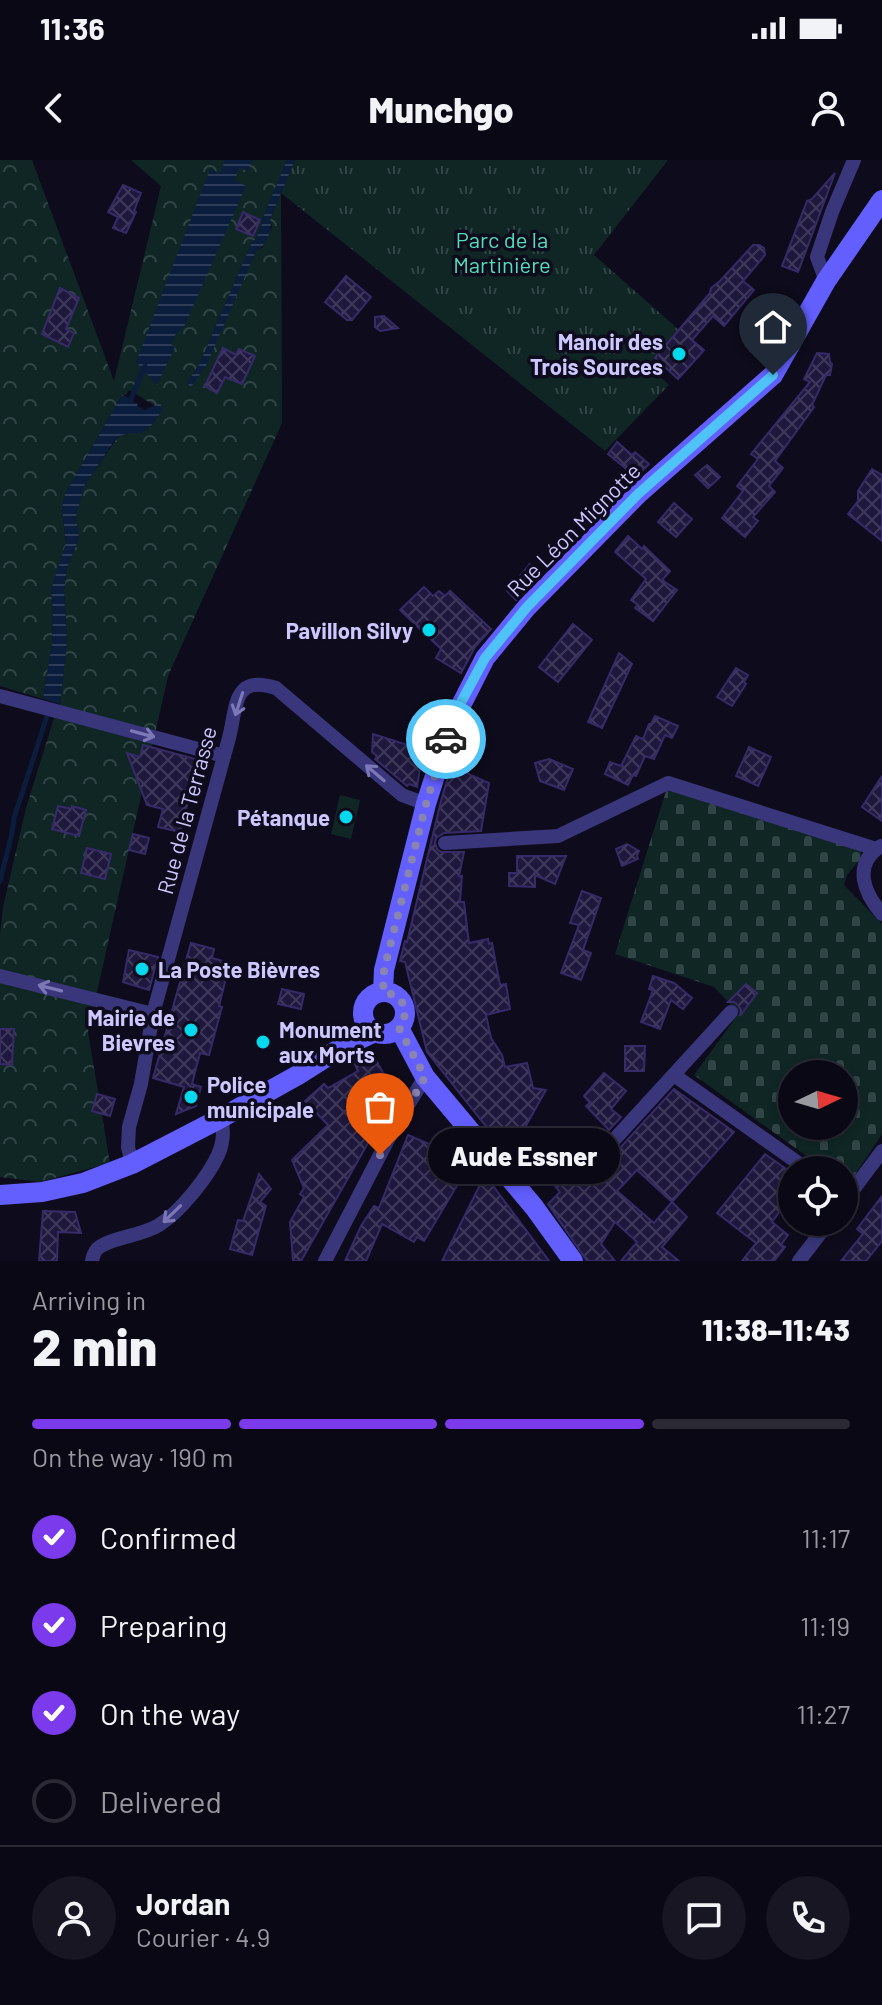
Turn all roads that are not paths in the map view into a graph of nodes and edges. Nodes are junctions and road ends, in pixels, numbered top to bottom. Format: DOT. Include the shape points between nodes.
graph roads {
  1 [pos="854,160"];
  2 [pos="882,200"];
  3 [pos="826,281"];
  4 [pos="0,696"];
  5 [pos="224,756"];
  6 [pos="426,804"];
  7 [pos="445,843"];
  8 [pos="879,847"];
  9 [pos="882,914"];
  10 [pos="0,976"];
  11 [pos="383,992"];
  12 [pos="731,1012"];
  13 [pos="153,1014"];
  14 [pos="369,1024"];
  15 [pos="399,1028"];
  16 [pos="674,1075"];
  17 [pos="425,1077"];
  18 [pos="221,1118"];
  19 [pos="882,1151"];
  20 [pos="602,1153"];
  21 [pos="788,1156"];
  22 [pos="132,1164"];
  23 [pos="858,1182"];
  24 [pos="0,1195"];
  25 [pos="818,1236"];
  26 [pos="92,1261"];
  27 [pos="325,1261"];
  28 [pos="573,1261"];
  29 [pos="799,1261"];
  1 -- 3 [label="street" via="817,257"];
  2 -- 3 [label="main road, Rue Léon Mignotte"];
  3 -- 6 [label="main road, Rue Léon Mignotte" via="773,375 638,494 527,607 485,658 451,725"];
  4 -- 5 [label="street, one-way"];
  6 -- 5 [label="street, Rue de la Terrasse, one-way" via="402,795 276,688 265,685 248,685 240,694"];
  5 -- 13 [label="street, Rue de la Terrasse"];
  6 -- 11 [label="main road, Rue Léon Mignotte"];
  7 -- 8 [label="street" via="558,836 668,783"];
  8 -- 9 [label="street" via="866,862 864,878 869,897"];
  13 -- 10 [label="street, one-way"];
  11 -- 14 [label="main road" via="369,999 364,1009"];
  11 -- 15 [label="main road" via="396,995 404,1006"];
  12 -- 16 [label="street"];
  13 -- 22 [label="street, Rue de la Terrasse" via="129,1127"];
  14 -- 15 [label="main road" via="387,1034"];
  14 -- 18 [label="main road" via="311,1067"];
  15 -- 17 [label="main road"];
  16 -- 20 [label="street"];
  16 -- 21 [label="street"];
  17 -- 27 [label="street"];
  17 -- 28 [label="main road"];
  18 -- 22 [label="main road"];
  18 -- 26 [label="street, one-way" via="219,1152 171,1217 98,1247"];
  19 -- 23 [label="street"];
  22 -- 24 [label="main road" via="83,1183"];
  25 -- 29 [label="street"];
}
